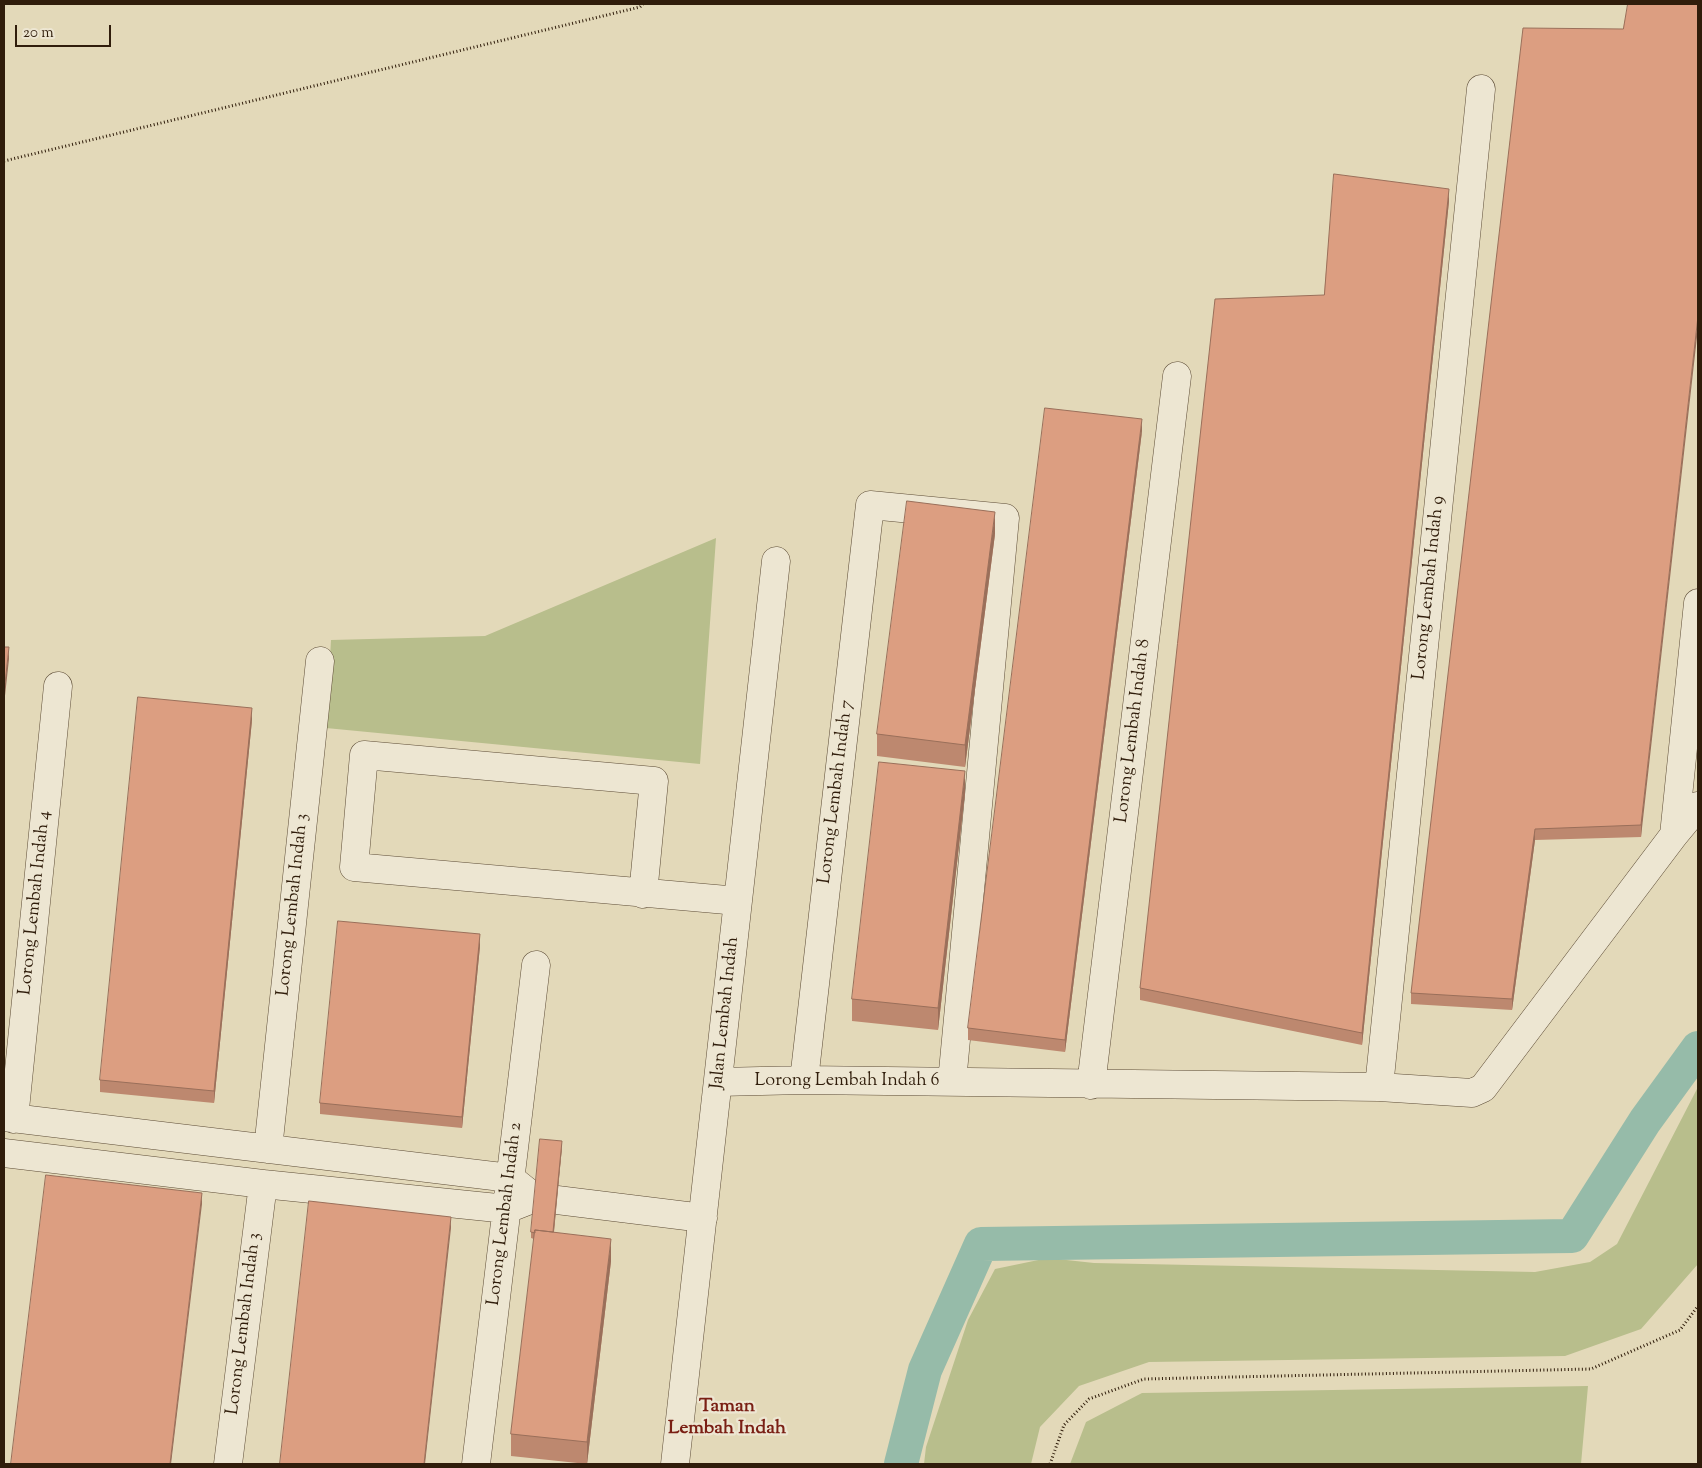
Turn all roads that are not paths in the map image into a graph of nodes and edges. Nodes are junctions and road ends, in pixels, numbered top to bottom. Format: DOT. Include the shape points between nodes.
graph roads {
  1 [pos="1481,89"];
  2 [pos="1177,376"];
  3 [pos="776,561"];
  4 [pos="1698,603"];
  5 [pos="320,661"];
  6 [pos="58,686"];
  7 [pos="1698,806"];
  8 [pos="1674,835"];
  9 [pos="643,894"];
  10 [pos="738,901"];
  11 [pos="536,965"];
  12 [pos="804,1080"];
  13 [pos="718,1082"];
  14 [pos="964,1082"];
  15 [pos="1091,1085"];
  16 [pos="1379,1087"];
  17 [pos="9,1118"];
  18 [pos="268,1149"];
  19 [pos="4,1153"];
  20 [pos="510,1178"];
  21 [pos="263,1184"];
  22 [pos="557,1200"];
  23 [pos="507,1209"];
  24 [pos="703,1218"];
  25 [pos="228,1464"];
  26 [pos="476,1464"];
  27 [pos="676,1464"];
  1 -- 16 [label="street, Lorong Lembah Indah 9"];
  2 -- 15 [label="street, Lorong Lembah Indah 8"];
  3 -- 10 [label="street, Jalan Lembah Indah"];
  4 -- 8 [label="street"];
  5 -- 18 [label="street, Lorong Lembah Indah 3"];
  6 -- 17 [label="street, Lorong Lembah Indah 4"];
  7 -- 8 [label="street, Lorong Lembah Indah 6"];
  8 -- 16 [label="street, Lorong Lembah Indah 6" via="1483,1088 1472,1093"];
  9 -- 9 [label="street" via="354,867 364,755 654,781"];
  9 -- 10 [label="street"];
  10 -- 13 [label="street, Jalan Lembah Indah"];
  11 -- 20 [label="street, Lorong Lembah Indah 2"];
  12 -- 13 [label="street, Lorong Lembah Indah 6"];
  12 -- 14 [label="street, Lorong Lembah Indah 6"];
  12 -- 14 [label="street, Lorong Lembah Indah 7" via="870,505 1005,518"];
  13 -- 24 [label="street, Jalan Lembah Indah"];
  14 -- 15 [label="street, Lorong Lembah Indah 6"];
  15 -- 16 [label="street, Lorong Lembah Indah 6"];
  17 -- 18 [label="street"];
  18 -- 20 [label="street"];
  19 -- 21 [label="street"];
  20 -- 23 [label="street, Lorong Lembah Indah 2"];
  21 -- 23 [label="street"];
  21 -- 25 [label="street, Lorong Lembah Indah 3"];
  22 -- 24 [label="street"];
  23 -- 26 [label="street, Lorong Lembah Indah 2"];
  24 -- 27 [label="street, Jalan Lembah Indah"];
}
